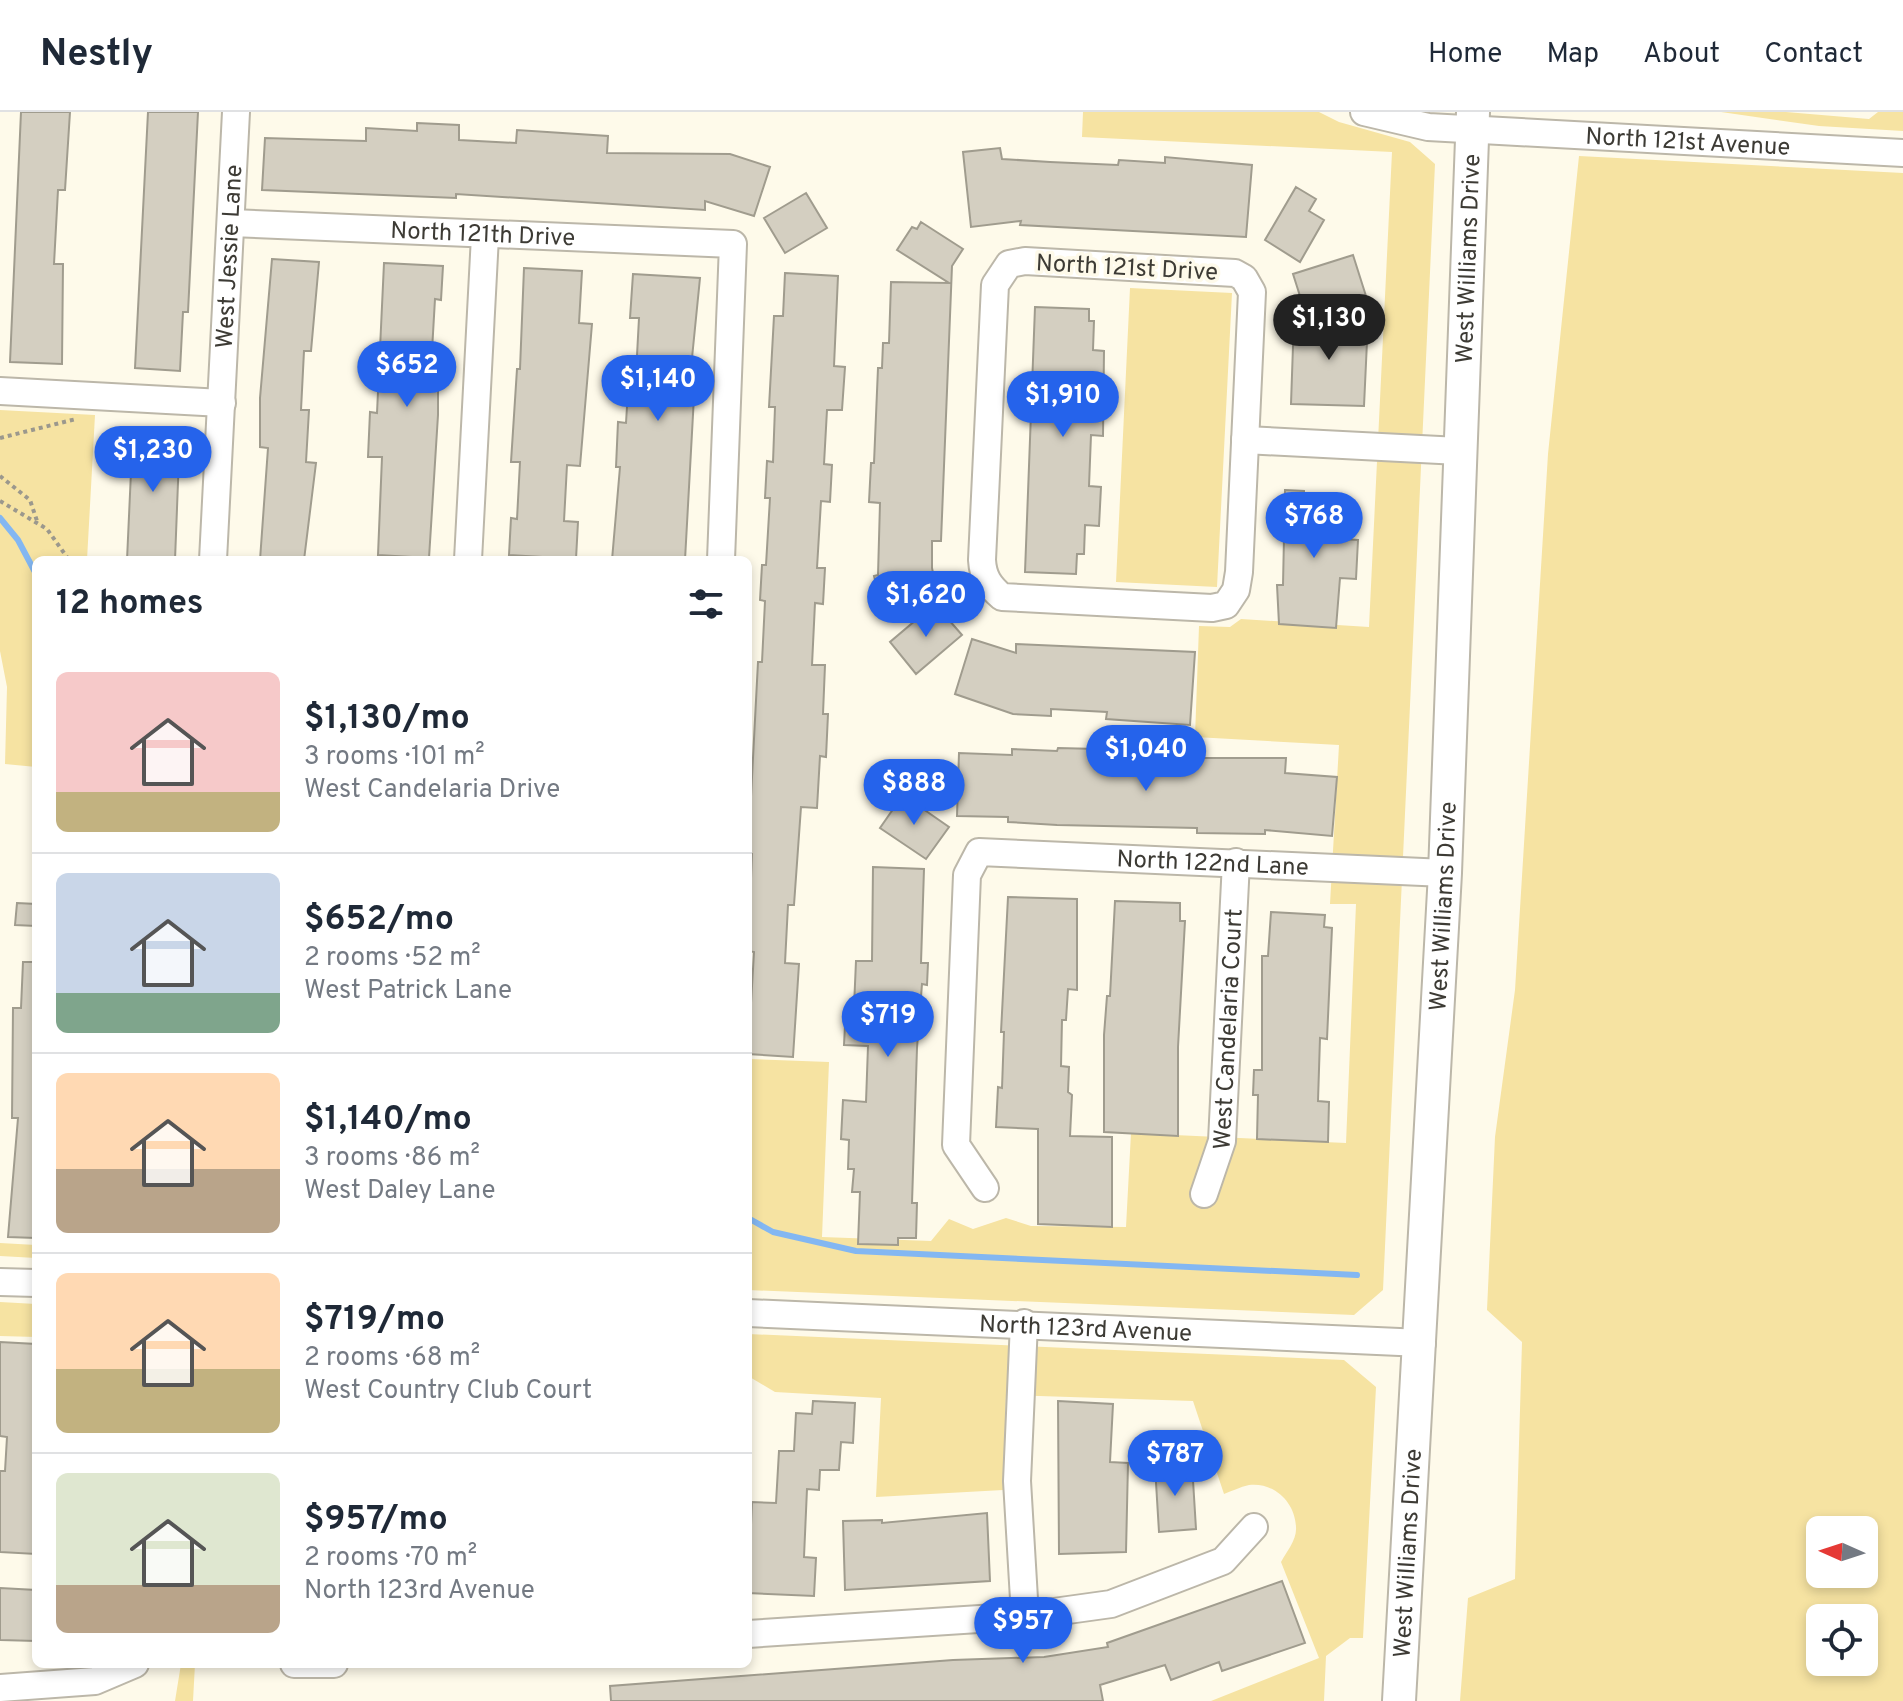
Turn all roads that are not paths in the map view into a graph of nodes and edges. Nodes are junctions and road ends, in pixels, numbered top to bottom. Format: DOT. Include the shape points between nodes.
graph roads {
  1 [pos="236,112"];
  2 [pos="1364,112"];
  3 [pos="1473,121"];
  4 [pos="1903,153"];
  5 [pos="231,223"];
  6 [pos="485,236"];
  7 [pos="0,391"];
  8 [pos="222,403"];
  9 [pos="1245,440"];
  10 [pos="1459,451"];
  11 [pos="213,556"];
  12 [pos="468,556"];
  13 [pos="721,556"];
  14 [pos="1236,862"];
  15 [pos="1445,873"];
  16 [pos="985,1188"];
  17 [pos="1204,1194"];
  18 [pos="0,1282"];
  19 [pos="32,1283"];
  20 [pos="752,1313"];
  21 [pos="1024,1323"];
  22 [pos="1422,1343"];
  23 [pos="1254,1527"];
  24 [pos="1025,1616"];
  25 [pos="752,1634"];
  26 [pos="126,1668"];
  27 [pos="0,1688"];
  28 [pos="1399,1701"];
  1 -- 5 [label="street, West Jessie Lane"];
  2 -- 3 [label="street, North 121st Avenue" via="1405,123"];
  3 -- 4 [label="street, North 121st Avenue"];
  3 -- 10 [label="main road, West Williams Drive"];
  5 -- 6 [label="street, North 121th Drive"];
  5 -- 8 [label="street, West Jessie Lane"];
  6 -- 12 [label="street"];
  6 -- 13 [label="street, North 121th Drive" via="733,244"];
  7 -- 8 [label="street"];
  8 -- 11 [label="street, West Jessie Lane"];
  9 -- 9 [label="street, North 121st Drive" via="1239,572 1226,605 1002,597 991,588 982,560 995,285 1009,264 1205,271 1244,278 1252,292"];
  9 -- 10 [label="street"];
  10 -- 15 [label="main road, West Williams Drive"];
  14 -- 15 [label="street, North 122nd Lane"];
  14 -- 16 [label="street, North 122nd Lane" via="979,852 967,875 956,1145"];
  14 -- 17 [label="street, West Candelaria Court" via="1222,1141"];
  15 -- 22 [label="main road, West Williams Drive"];
  18 -- 19 [label="street"];
  20 -- 21 [label="street, North 123rd Avenue"];
  21 -- 22 [label="street, North 123rd Avenue"];
  21 -- 24 [label="street" via="1017,1481"];
  22 -- 28 [label="main road, West Williams Drive"];
  23 -- 24 [label="street" via="1223,1561 1111,1604"];
  24 -- 25 [label="street"];
  26 -- 27 [label="street" via="95,1681"];
}
